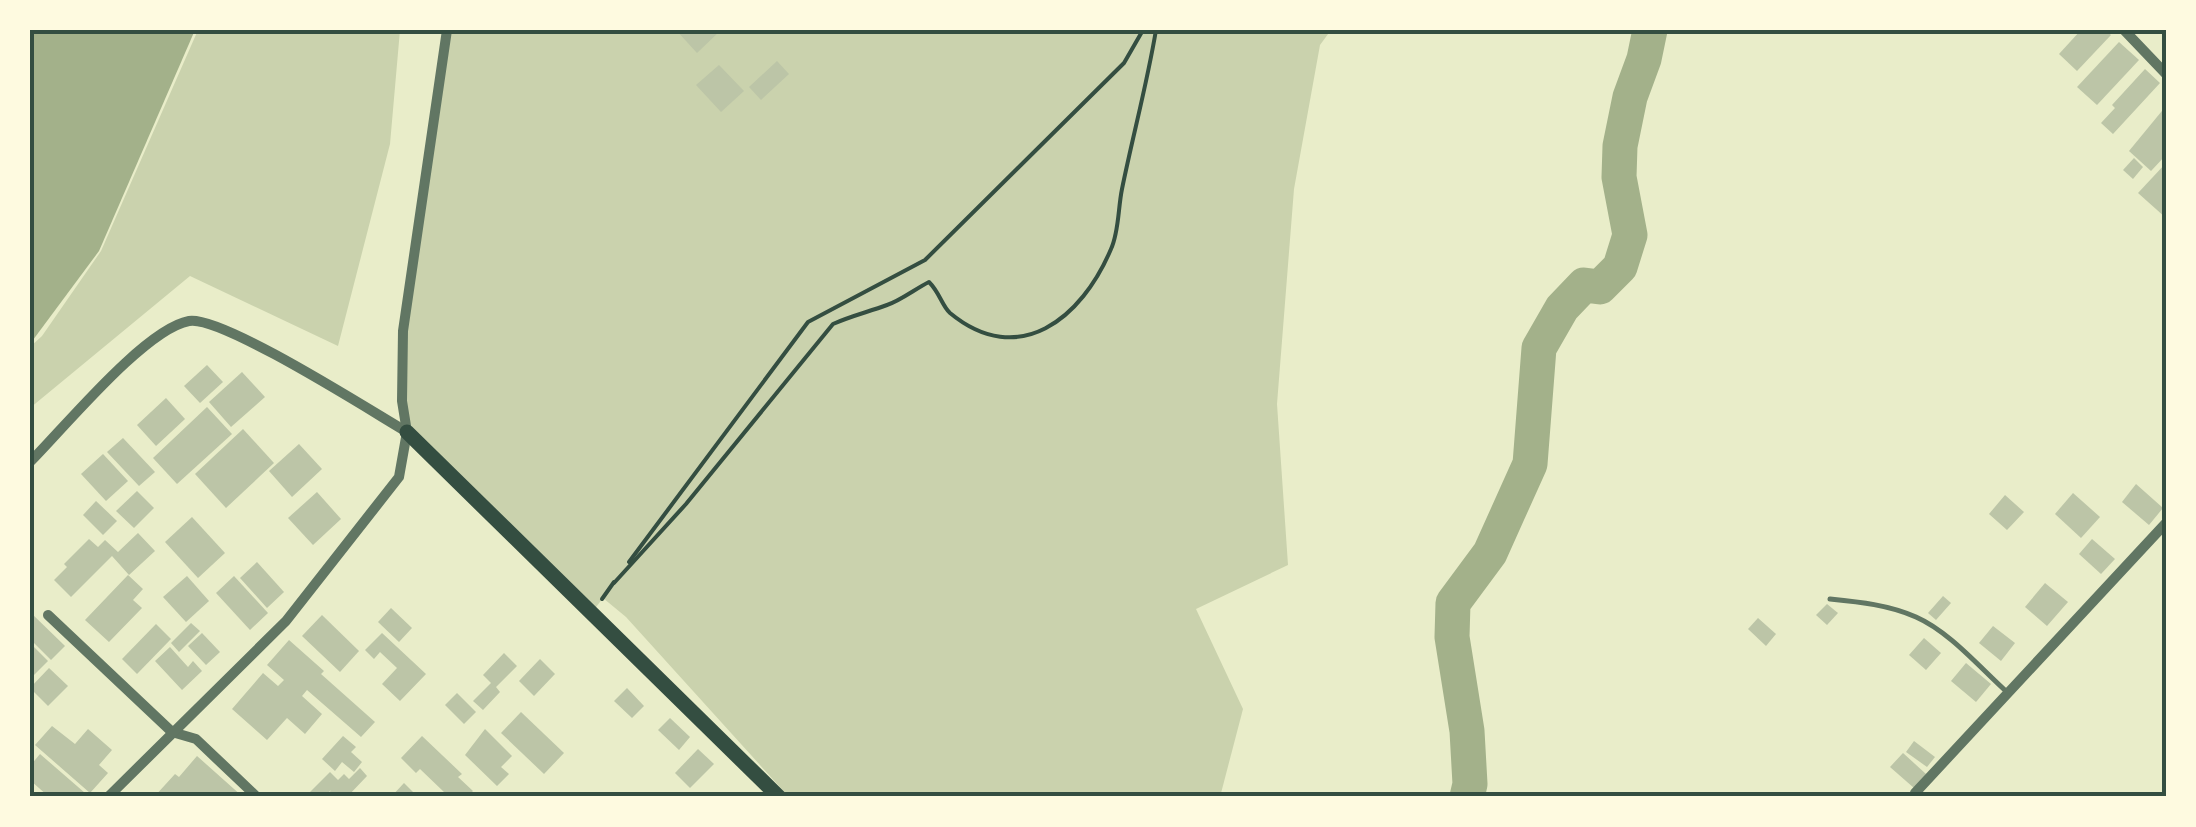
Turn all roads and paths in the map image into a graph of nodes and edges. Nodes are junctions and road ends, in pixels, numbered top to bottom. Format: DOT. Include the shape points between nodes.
graph roads {
  1 [pos="447,30"];
  2 [pos="1143,30"];
  3 [pos="1156,30"];
  4 [pos="2124,30"];
  5 [pos="2166,74"];
  6 [pos="406,432"];
  7 [pos="30,462"];
  8 [pos="2166,523"];
  9 [pos="614,582"];
  10 [pos="1830,599"];
  11 [pos="593,611"];
  12 [pos="48,616"];
  13 [pos="2008,692"];
  14 [pos="172,732"];
  15 [pos="108,797"];
  16 [pos="257,797"];
  17 [pos="779,797"];
  18 [pos="1915,797"];
  1 -- 6 [label="street" via="403,331"];
  2 -- 9 [label="path" via="1124,63 925,260 808,322"];
  3 -- 9 [label="path" via="1114,245 1077,304 1033,336 998,337 946,310 929,282 832,324"];
  4 -- 5 [label="street"];
  6 -- 7 [label="street" via="230,331 193,320 164,330 137,353"];
  6 -- 11 [label="main road"];
  6 -- 14 [label="street" via="399,476 365,523 286,620"];
  8 -- 13 [label="street"];
  9 -- 11 [label="path"];
  10 -- 13 [label="lane" via="1918,618"];
  11 -- 17 [label="main road"];
  12 -- 14 [label="street"];
  13 -- 18 [label="street"];
  14 -- 15 [label="street"];
  14 -- 16 [label="street" via="196,739"];
}
